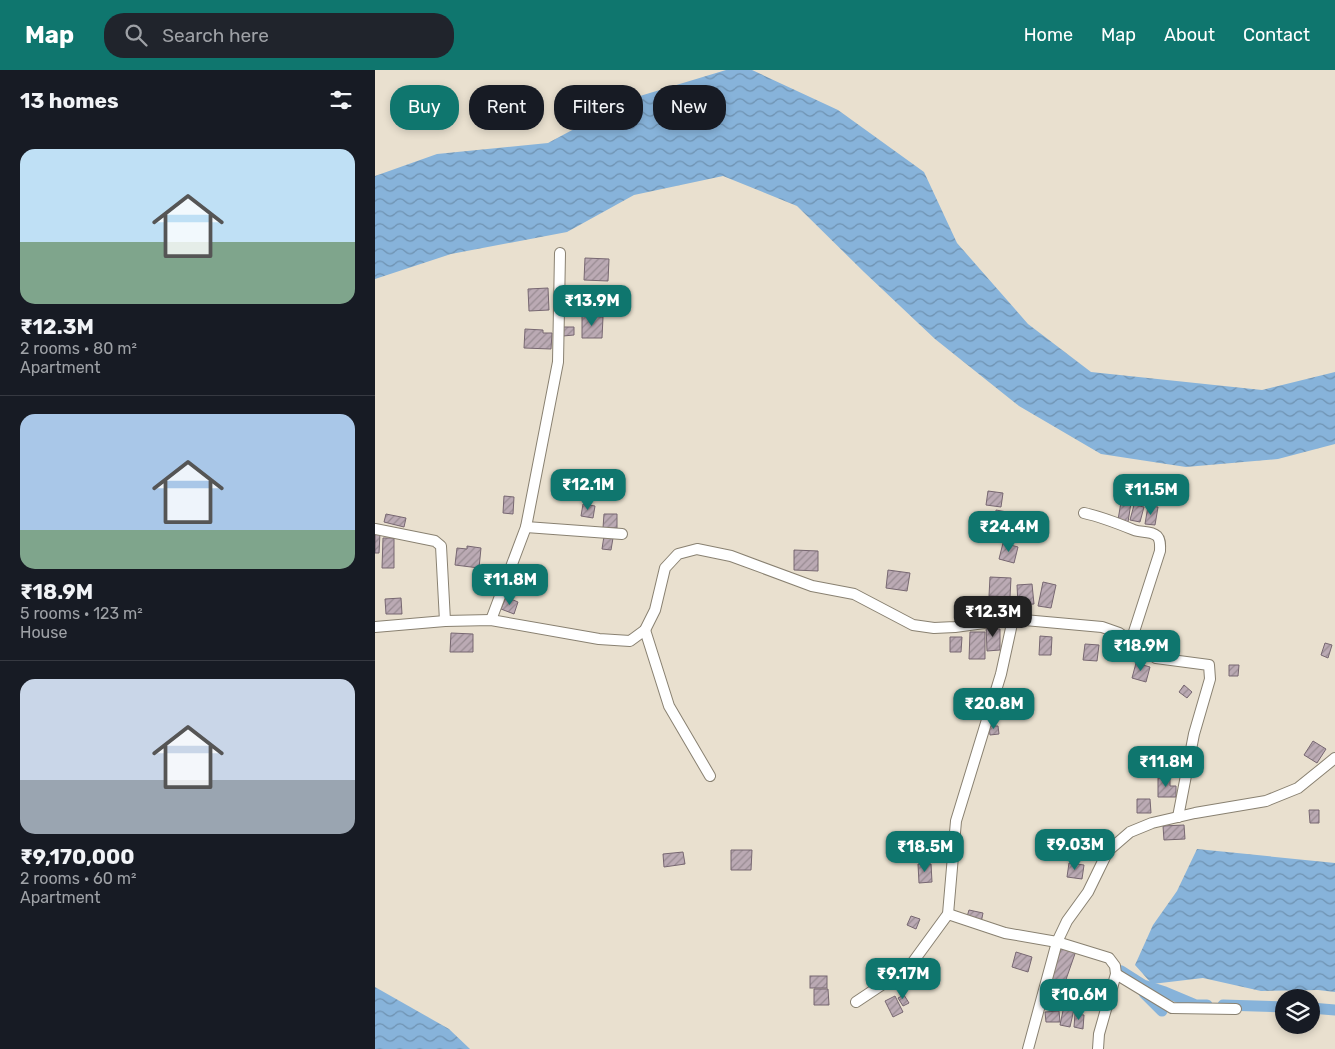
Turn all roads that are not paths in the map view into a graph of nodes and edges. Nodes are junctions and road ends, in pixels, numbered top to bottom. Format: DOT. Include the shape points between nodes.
graph roads {
  1 [pos="560,253"];
  2 [pos="1084,513"];
  3 [pos="526,528"];
  4 [pos="375,529"];
  5 [pos="622,534"];
  6 [pos="1013,619"];
  7 [pos="491,620"];
  8 [pos="445,621"];
  9 [pos="375,627"];
  10 [pos="645,630"];
  11 [pos="1131,641"];
  12 [pos="1335,758"];
  13 [pos="709,776"];
  14 [pos="1178,817"];
  15 [pos="948,914"];
  16 [pos="1057,942"];
  17 [pos="1116,974"];
  18 [pos="857,1002"];
  19 [pos="1236,1009"];
  20 [pos="1028,1049"];
  21 [pos="1097,1049"];
  1 -- 3 [label="street" via="558,362"];
  2 -- 11 [label="street" via="1149,532 1160,541 1160,551"];
  3 -- 5 [label="street"];
  3 -- 7 [label="street"];
  4 -- 8 [label="street" via="435,541 441,546"];
  6 -- 10 [label="street" via="941,628 913,625 854,594 812,586 731,556 697,549 678,554 665,568 655,610"];
  6 -- 11 [label="street" via="1102,627"];
  6 -- 15 [label="street" via="1001,674 956,821"];
  7 -- 8 [label="street"];
  7 -- 10 [label="street" via="599,639 630,641"];
  8 -- 9 [label="street"];
  10 -- 13 [label="street" via="669,706"];
  11 -- 14 [label="street" via="1156,658 1209,665 1209,679"];
  12 -- 14 [label="street" via="1298,788 1266,801"];
  14 -- 16 [label="street" via="1130,832 1108,851 1088,892 1067,921"];
  15 -- 16 [label="street" via="1005,933"];
  15 -- 18 [label="street" via="910,966"];
  16 -- 17 [label="street" via="1109,958"];
  16 -- 20 [label="street"];
  17 -- 19 [label="street" via="1173,1008"];
  17 -- 21 [label="street"];
}
